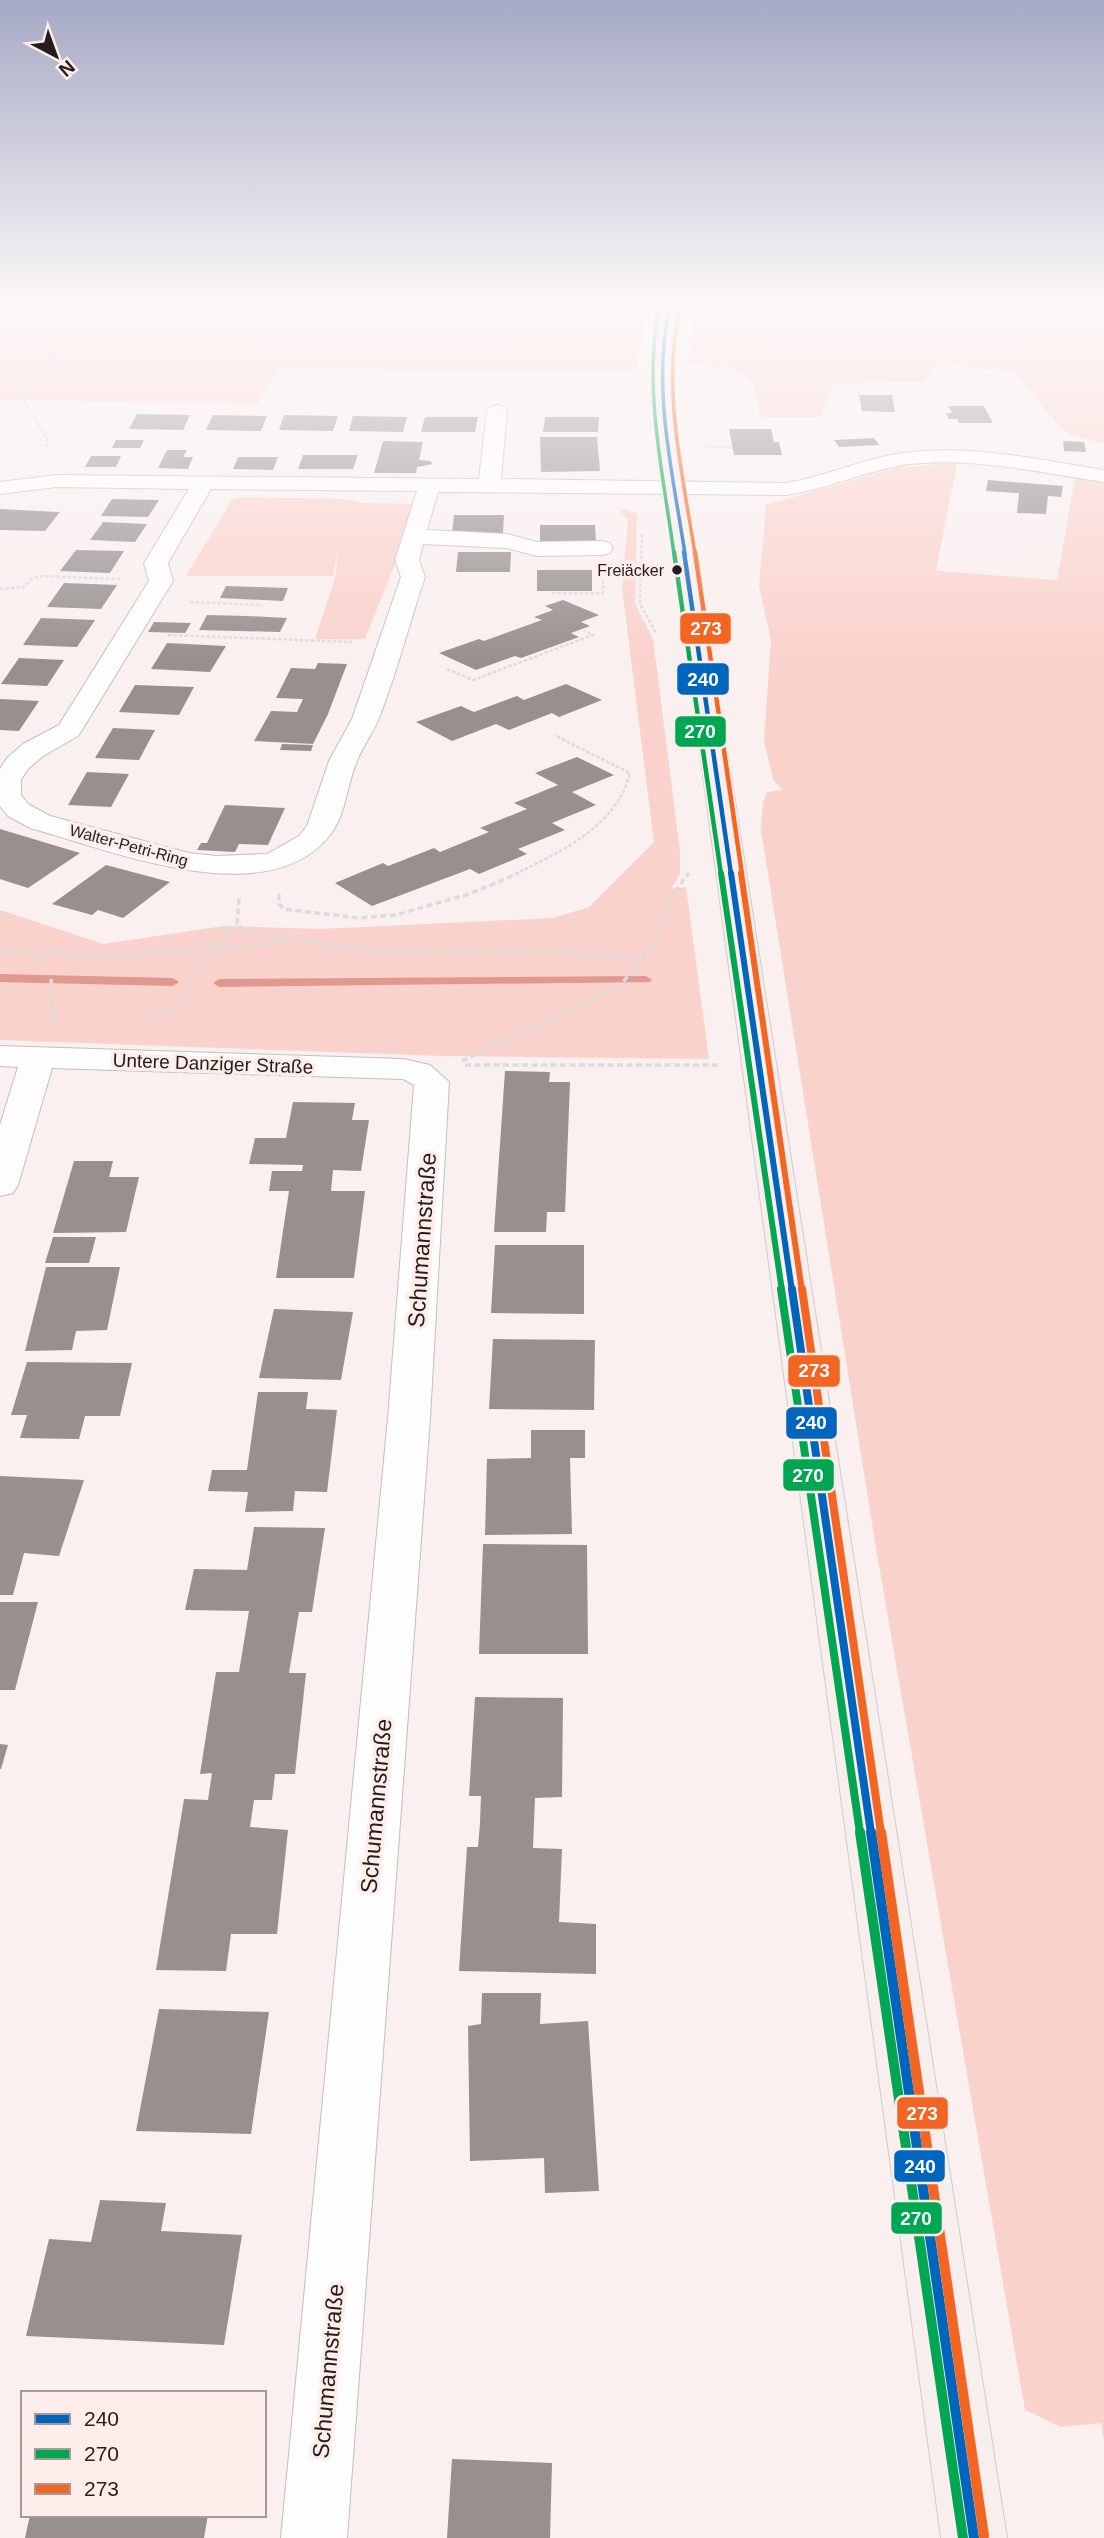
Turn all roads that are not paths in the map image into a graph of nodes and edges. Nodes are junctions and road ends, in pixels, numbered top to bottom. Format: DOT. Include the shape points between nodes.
graph roads {
  1 [pos="495,425"];
  2 [pos="667,425"];
  3 [pos="1104,476"];
  4 [pos="203,484"];
  5 [pos="429,487"];
  6 [pos="489,487"];
  7 [pos="0,488"];
  8 [pos="674,488"];
  9 [pos="415,536"];
  10 [pos="602,548"];
  11 [pos="0,1056"];
  12 [pos="38,1057"];
  13 [pos="426,1076"];
  14 [pos="0,1185"];
  15 [pos="314,2538"];
  16 [pos="974,2538"];
  1 -- 6 [label="street"];
  2 -- 8 [label="main road"];
  3 -- 8 [label="street" via="927,457 899,460 800,488"];
  4 -- 5 [label="street"];
  4 -- 7 [label="street" via="57,481"];
  4 -- 9 [label="street, Walter-Petri-Ring" via="156,563 155,591 69,730 33,750 7,779 8,796 18,810 40,822 188,862 240,866 277,860 309,842 321,828 391,644 413,577 407,560"];
  5 -- 6 [label="street"];
  5 -- 9 [label="street, Walter-Petri-Ring"];
  6 -- 8 [label="street"];
  8 -- 16 [label="main road"];
  9 -- 10 [label="street" via="507,541 537,549"];
  11 -- 12 [label="street, Untere Danziger Straße"];
  12 -- 13 [label="street, Untere Danziger Straße" via="402,1069"];
  12 -- 14 [label="street"];
  13 -- 15 [label="street, Schumannstraße" via="433,1089 409,1418"];
}
